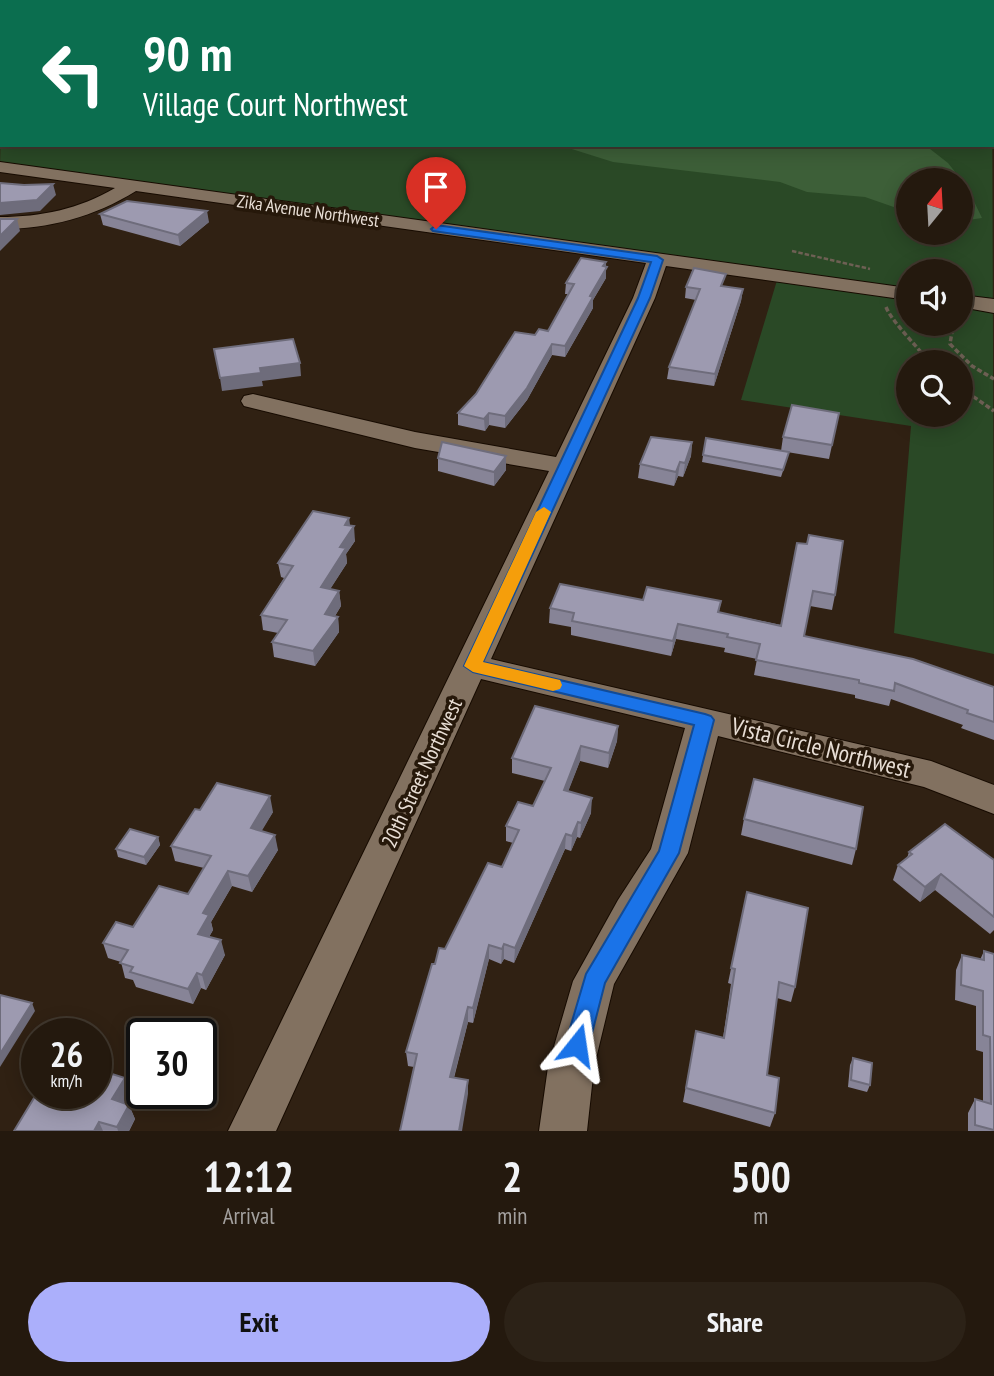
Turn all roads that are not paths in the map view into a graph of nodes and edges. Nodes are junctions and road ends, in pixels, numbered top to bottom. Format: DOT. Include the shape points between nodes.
graph roads {
  1 [pos="0,167"];
  2 [pos="132,186"];
  3 [pos="0,223"];
  4 [pos="657,260"];
  5 [pos="896,292"];
  6 [pos="973,303"];
  7 [pos="994,306"];
  8 [pos="253,401"];
  9 [pos="564,466"];
  10 [pos="473,666"];
  11 [pos="705,720"];
  12 [pos="994,800"];
  13 [pos="252,1131"];
  14 [pos="564,1131"];
  1 -- 2 [label="street, Zika Avenue Northwest"];
  2 -- 3 [label="street" via="86,210 52,219"];
  2 -- 4 [label="street, Zika Avenue Northwest"];
  4 -- 5 [label="street, Zika Avenue Northwest"];
  4 -- 9 [label="street, 20th Street Northwest" via="644,298"];
  6 -- 7 [label="street"];
  8 -- 9 [label="street" via="404,438"];
  9 -- 10 [label="street, 20th Street Northwest"];
  10 -- 11 [label="street"];
  10 -- 13 [label="street, 20th Street Northwest"];
  11 -- 12 [label="street, Vista Circle Northwest" via="930,775"];
  11 -- 14 [label="street, Vista Circle Northwest" via="668,853 594,981 571,1067"];
}
